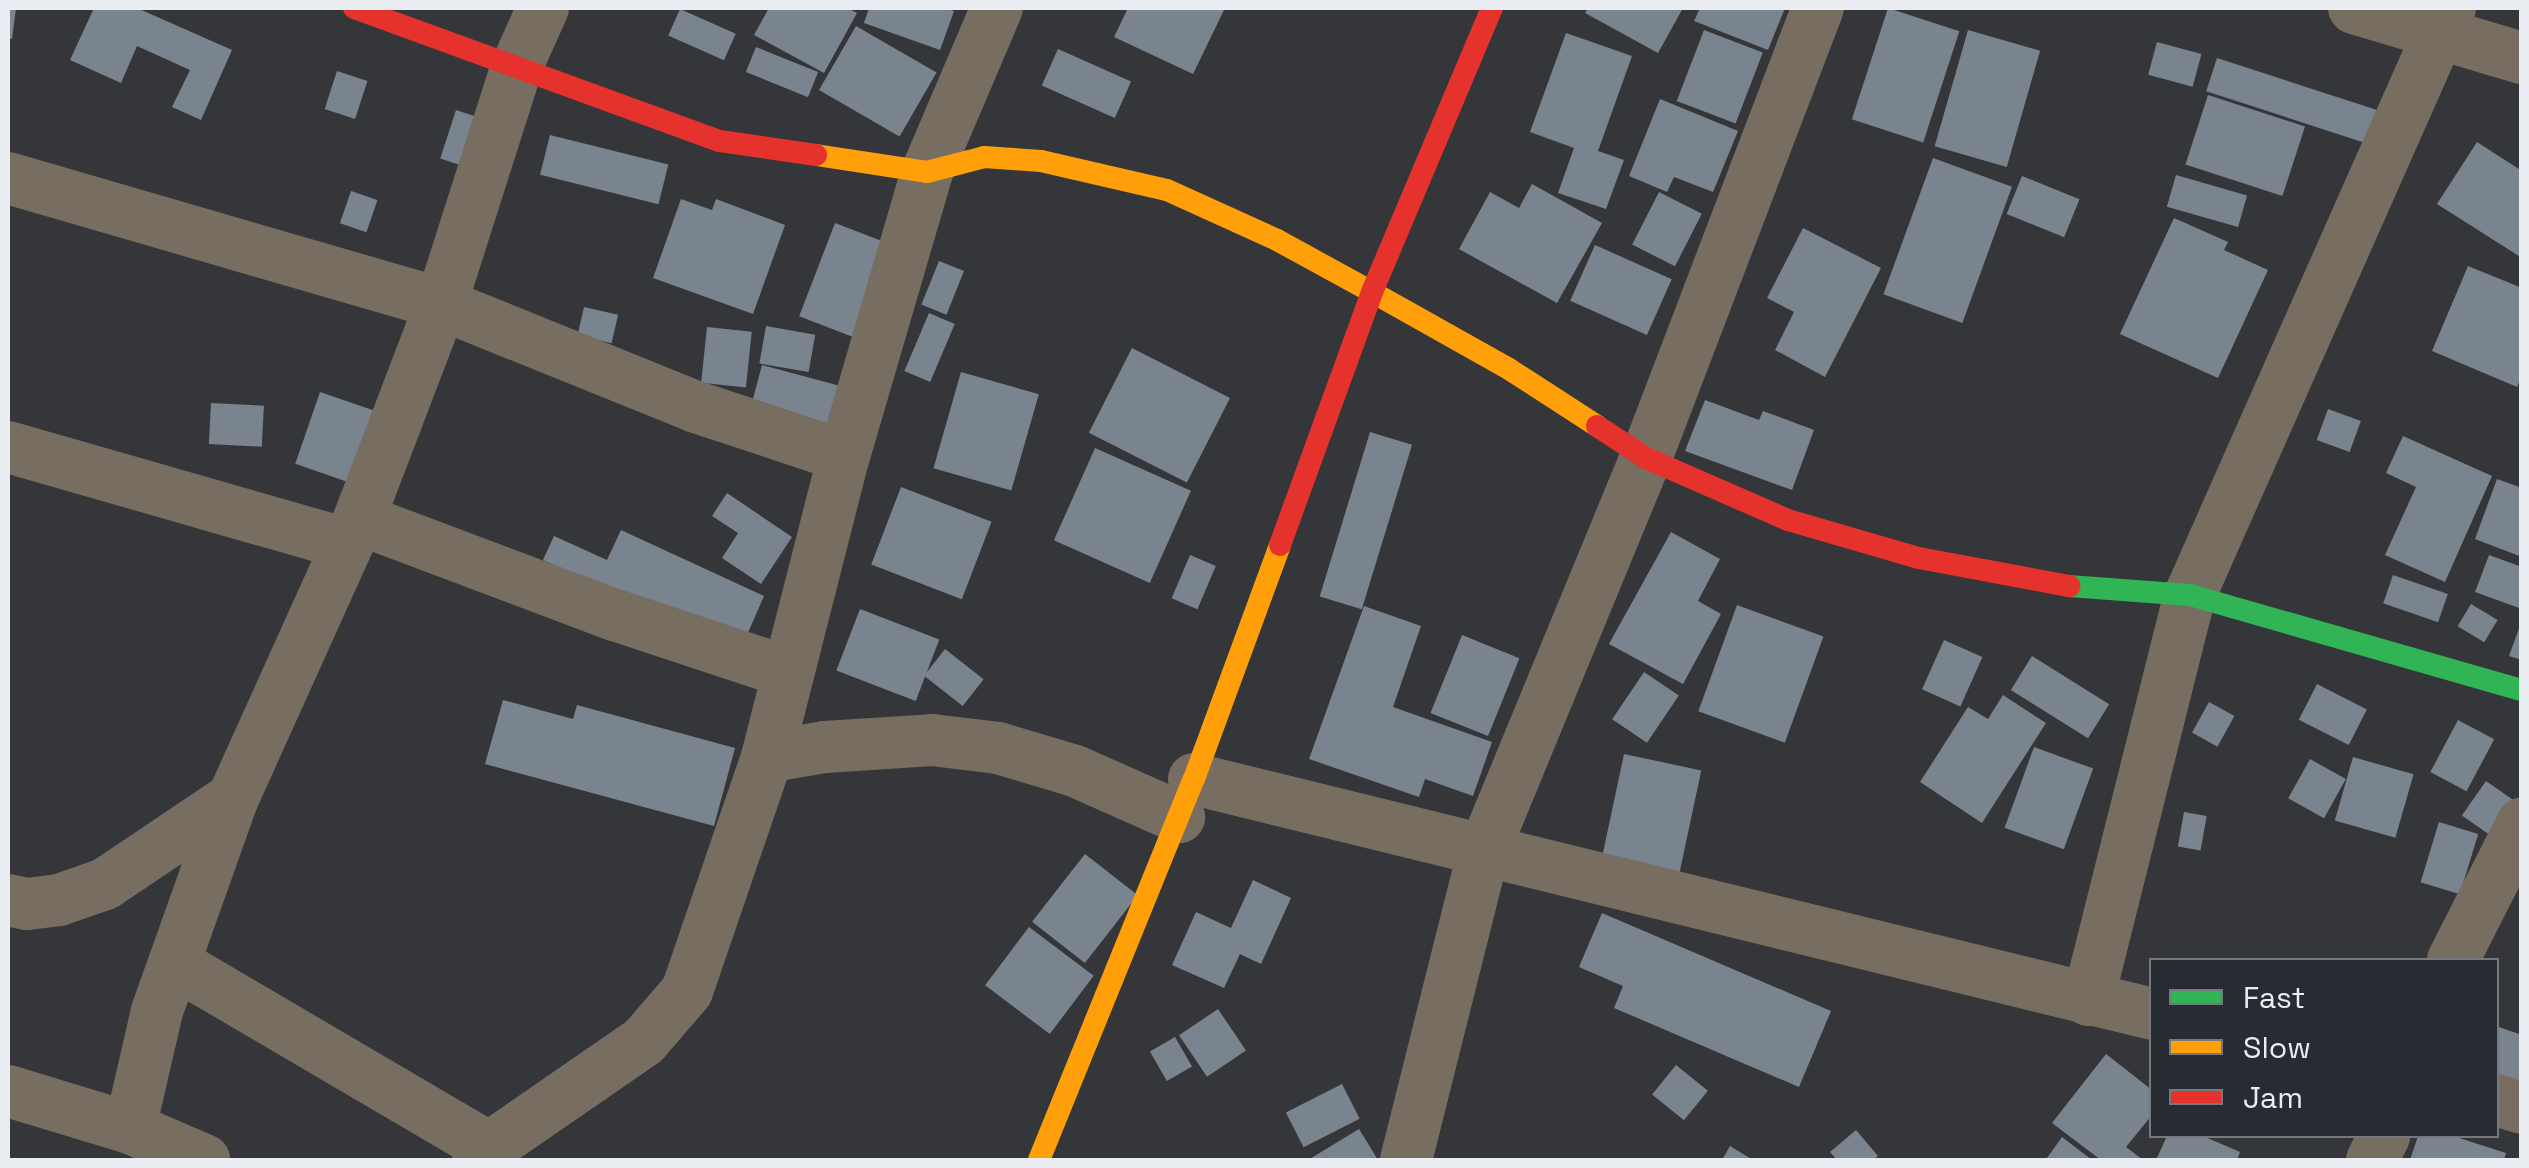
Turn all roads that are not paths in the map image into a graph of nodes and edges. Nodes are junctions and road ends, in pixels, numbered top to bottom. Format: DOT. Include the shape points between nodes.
graph roads {
  1 [pos="354,8"];
  2 [pos="543,8"];
  3 [pos="997,8"];
  4 [pos="1492,8"];
  5 [pos="1818,8"];
  6 [pos="2354,8"];
  7 [pos="2445,20"];
  8 [pos="2522,58"];
  9 [pos="517,66"];
  10 [pos="928,172"];
  11 [pos="8,178"];
  12 [pos="1372,292"];
  13 [pos="441,304"];
  14 [pos="8,447"];
  15 [pos="844,456"];
  16 [pos="1646,458"];
  17 [pos="352,532"];
  18 [pos="2190,595"];
  19 [pos="787,672"];
  20 [pos="2522,690"];
  21 [pos="767,757"];
  22 [pos="233,798"];
  23 [pos="1186,798"];
  24 [pos="2522,824"];
  25 [pos="1483,853"];
  26 [pos="8,900"];
  27 [pos="2454,958"];
  28 [pos="174,963"];
  29 [pos="2088,1000"];
  30 [pos="2149,1013"];
  31 [pos="15,1097"];
  32 [pos="130,1128"];
  33 [pos="484,1154"];
  34 [pos="204,1160"];
  35 [pos="1038,1160"];
  36 [pos="1406,1160"];
  1 -- 9 [label="street"];
  2 -- 9 [label="street"];
  3 -- 10 [label="street"];
  4 -- 12 [label="street"];
  5 -- 16 [label="street"];
  6 -- 7 [label="street"];
  7 -- 8 [label="street"];
  7 -- 18 [label="street"];
  9 -- 10 [label="street" via="720,141"];
  9 -- 13 [label="street"];
  10 -- 12 [label="street" via="984,157 1103,172 1168,190"];
  10 -- 15 [label="street"];
  11 -- 13 [label="street"];
  12 -- 16 [label="street" via="1510,369"];
  12 -- 23 [label="street"];
  13 -- 15 [label="street" via="696,407"];
  13 -- 17 [label="street"];
  14 -- 17 [label="street"];
  15 -- 19 [label="street"];
  16 -- 18 [label="street" via="1788,520 1919,558 2058,584"];
  16 -- 25 [label="street"];
  17 -- 19 [label="street"];
  17 -- 22 [label="street"];
  18 -- 20 [label="street"];
  18 -- 29 [label="street"];
  19 -- 21 [label="street"];
  21 -- 23 [label="street" via="932,740 998,748"];
  21 -- 33 [label="street" via="687,991 644,1041"];
  22 -- 26 [label="street" via="105,884 59,900"];
  22 -- 28 [label="street"];
  23 -- 25 [label="street"];
  23 -- 35 [label="street"];
  24 -- 27 [label="street"];
  25 -- 29 [label="street"];
  25 -- 36 [label="street"];
  28 -- 32 [label="street"];
  28 -- 33 [label="street"];
  29 -- 30 [label="street"];
  31 -- 32 [label="street"];
  32 -- 34 [label="street"];
}
